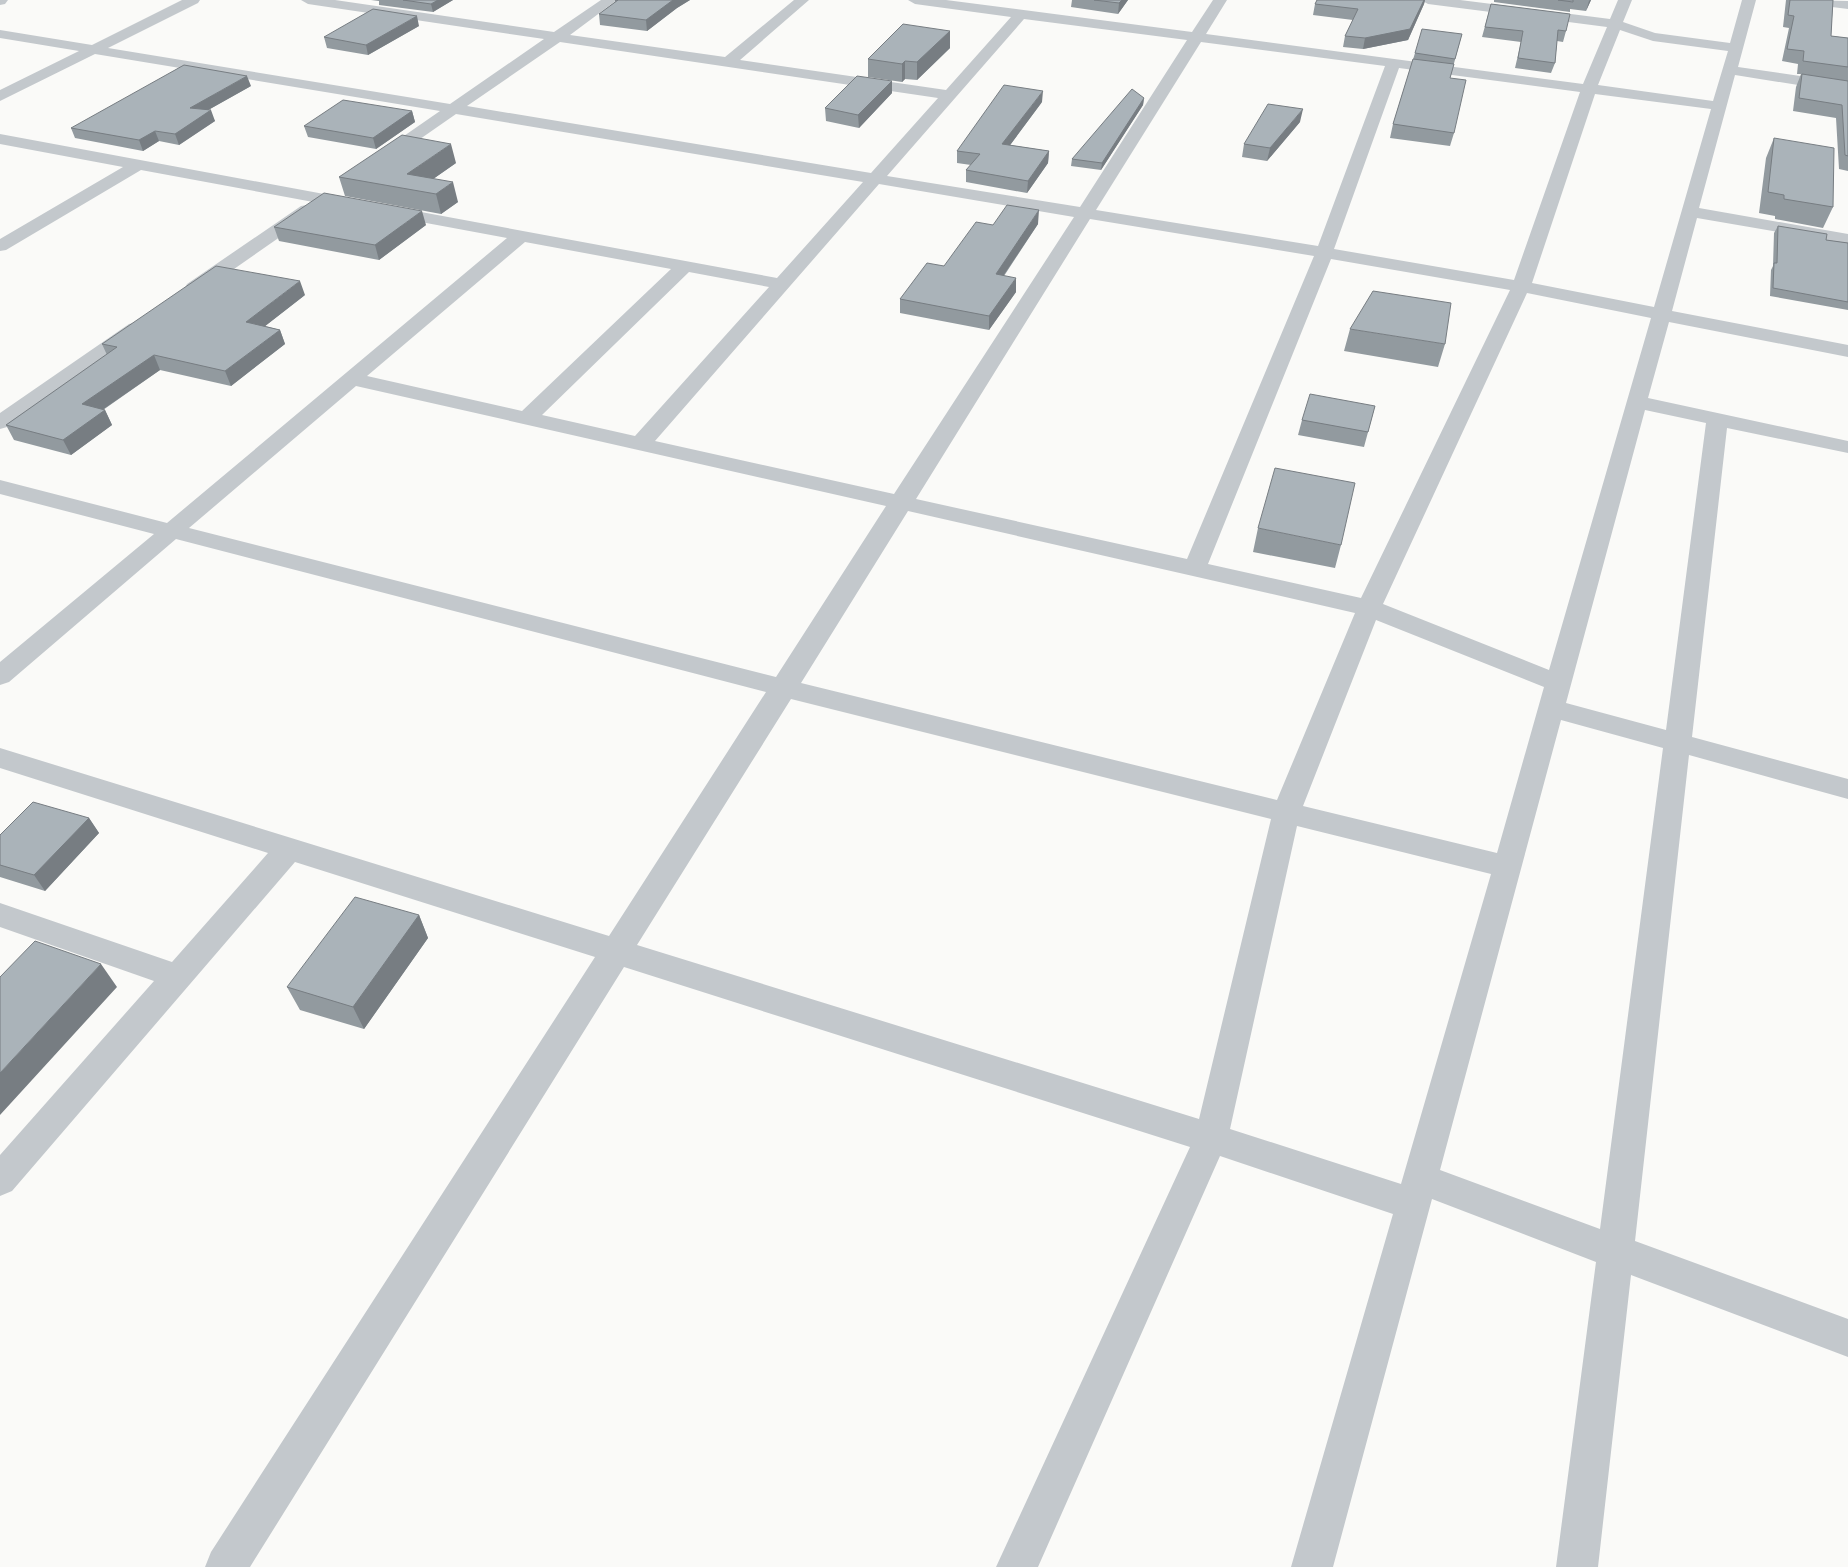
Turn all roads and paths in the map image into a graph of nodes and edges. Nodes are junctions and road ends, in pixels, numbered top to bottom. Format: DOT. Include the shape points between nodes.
graph roads {
  1 [pos="193,0"];
  2 [pos="308,0"];
  3 [pos="610,0"];
  4 [pos="802,0"];
  5 [pos="915,0"];
  6 [pos="1220,0"];
  7 [pos="1428,0"];
  8 [pos="1625,0"];
  9 [pos="1749,0"];
  10 [pos="1808,0"];
  11 [pos="413,4"];
  12 [pos="1848,5"];
  13 [pos="398,13"];
  14 [pos="1021,14"];
  15 [pos="1616,24"];
  16 [pos="0,34"];
  17 [pos="557,37"];
  18 [pos="1197,37"];
  19 [pos="1736,48"];
  20 [pos="93,50"];
  21 [pos="728,62"];
  22 [pos="1394,63"];
  23 [pos="1729,70"];
  24 [pos="1589,88"];
  25 [pos="1848,88"];
  26 [pos="949,95"];
  27 [pos="0,96"];
  28 [pos="1720,106"];
  29 [pos="453,109"];
  30 [pos="0,140"];
  31 [pos="138,165"];
  32 [pos="364,171"];
  33 [pos="875,179"];
  34 [pos="339,188"];
  35 [pos="323,199"];
  36 [pos="1690,212"];
  37 [pos="1085,214"];
  38 [pos="521,236"];
  39 [pos="1848,239"];
  40 [pos="0,246"];
  41 [pos="1324,253"];
  42 [pos="685,266"];
  43 [pos="782,284"];
  44 [pos="1521,287"];
  45 [pos="178,300"];
  46 [pos="1662,315"];
  47 [pos="153,316"];
  48 [pos="1848,352"];
  49 [pos="352,379"];
  50 [pos="1636,402"];
  51 [pos="527,418"];
  52 [pos="1717,419"];
  53 [pos="0,423"];
  54 [pos="641,443"];
  55 [pos="1848,447"];
  56 [pos="0,486"];
  57 [pos="902,502"];
  58 [pos="172,531"];
  59 [pos="1195,568"];
  60 [pos="1369,608"];
  61 [pos="0,676"];
  62 [pos="784,688"];
  63 [pos="1554,696"];
  64 [pos="1678,742"];
  65 [pos="0,758"];
  66 [pos="1848,789"];
  67 [pos="1286,813"];
  68 [pos="289,849"];
  69 [pos="1507,867"];
  70 [pos="0,915"];
  71 [pos="617,952"];
  72 [pos="178,977"];
  73 [pos="1211,1138"];
  74 [pos="0,1180"];
  75 [pos="1416,1191"];
  76 [pos="1616,1251"];
  77 [pos="1848,1338"];
  78 [pos="226,1567"];
  79 [pos="1017,1567"];
  80 [pos="1312,1567"];
  81 [pos="1577,1567"];
  1 -- 20 [label="street"];
  2 -- 13 [label="street"];
  3 -- 17 [label="street"];
  4 -- 21 [label="street"];
  5 -- 14 [label="street"];
  6 -- 18 [label="street"];
  7 -- 15 [label="street"];
  8 -- 15 [label="street"];
  9 -- 19 [label="street"];
  10 -- 12 [label="street"];
  11 -- 13 [label="street"];
  13 -- 17 [label="street"];
  14 -- 18 [label="street"];
  14 -- 26 [label="street"];
  15 -- 19 [label="street" via="1653,37"];
  15 -- 24 [label="street"];
  16 -- 20 [label="street"];
  17 -- 21 [label="street"];
  17 -- 29 [label="street"];
  18 -- 22 [label="street"];
  18 -- 37 [label="street"];
  19 -- 23 [label="street"];
  20 -- 27 [label="street"];
  20 -- 29 [label="street"];
  21 -- 26 [label="street"];
  22 -- 24 [label="street"];
  22 -- 41 [label="street"];
  23 -- 25 [label="street"];
  23 -- 28 [label="street"];
  24 -- 28 [label="street"];
  24 -- 44 [label="street"];
  26 -- 33 [label="street"];
  28 -- 36 [label="street"];
  29 -- 32 [label="street"];
  29 -- 33 [label="street"];
  30 -- 31 [label="street"];
  31 -- 35 [label="street"];
  31 -- 40 [label="street"];
  33 -- 37 [label="street"];
  33 -- 43 [label="street"];
  34 -- 35 [label="street"];
  35 -- 38 [label="street"];
  35 -- 45 [label="street"];
  36 -- 39 [label="street"];
  36 -- 46 [label="street"];
  37 -- 41 [label="street"];
  37 -- 57 [label="street"];
  38 -- 42 [label="street"];
  38 -- 49 [label="street"];
  41 -- 44 [label="street"];
  41 -- 59 [label="street"];
  42 -- 43 [label="street"];
  42 -- 51 [label="street"];
  43 -- 54 [label="street"];
  44 -- 46 [label="street"];
  44 -- 60 [label="street"];
  46 -- 48 [label="street"];
  46 -- 50 [label="street"];
  47 -- 53 [label="street"];
  49 -- 51 [label="street"];
  49 -- 58 [label="street"];
  50 -- 52 [label="street"];
  50 -- 63 [label="street"];
  51 -- 54 [label="street"];
  52 -- 55 [label="street"];
  52 -- 64 [label="street"];
  54 -- 57 [label="street"];
  56 -- 58 [label="street"];
  57 -- 59 [label="street"];
  57 -- 62 [label="street"];
  58 -- 61 [label="street"];
  58 -- 62 [label="street"];
  59 -- 60 [label="street"];
  60 -- 63 [label="street" via="1453,643"];
  60 -- 67 [label="street"];
  62 -- 67 [label="street"];
  62 -- 71 [label="street"];
  63 -- 64 [label="street"];
  63 -- 69 [label="street"];
  64 -- 66 [label="street"];
  64 -- 76 [label="street"];
  65 -- 68 [label="street"];
  67 -- 69 [label="street"];
  67 -- 73 [label="street"];
  68 -- 71 [label="street"];
  68 -- 72 [label="street"];
  69 -- 75 [label="street"];
  70 -- 72 [label="street"];
  71 -- 73 [label="street"];
  71 -- 78 [label="street"];
  72 -- 74 [label="street"];
  73 -- 75 [label="street"];
  73 -- 79 [label="street"];
  75 -- 76 [label="street"];
  75 -- 80 [label="street"];
  76 -- 77 [label="street"];
  76 -- 81 [label="street"];
}
